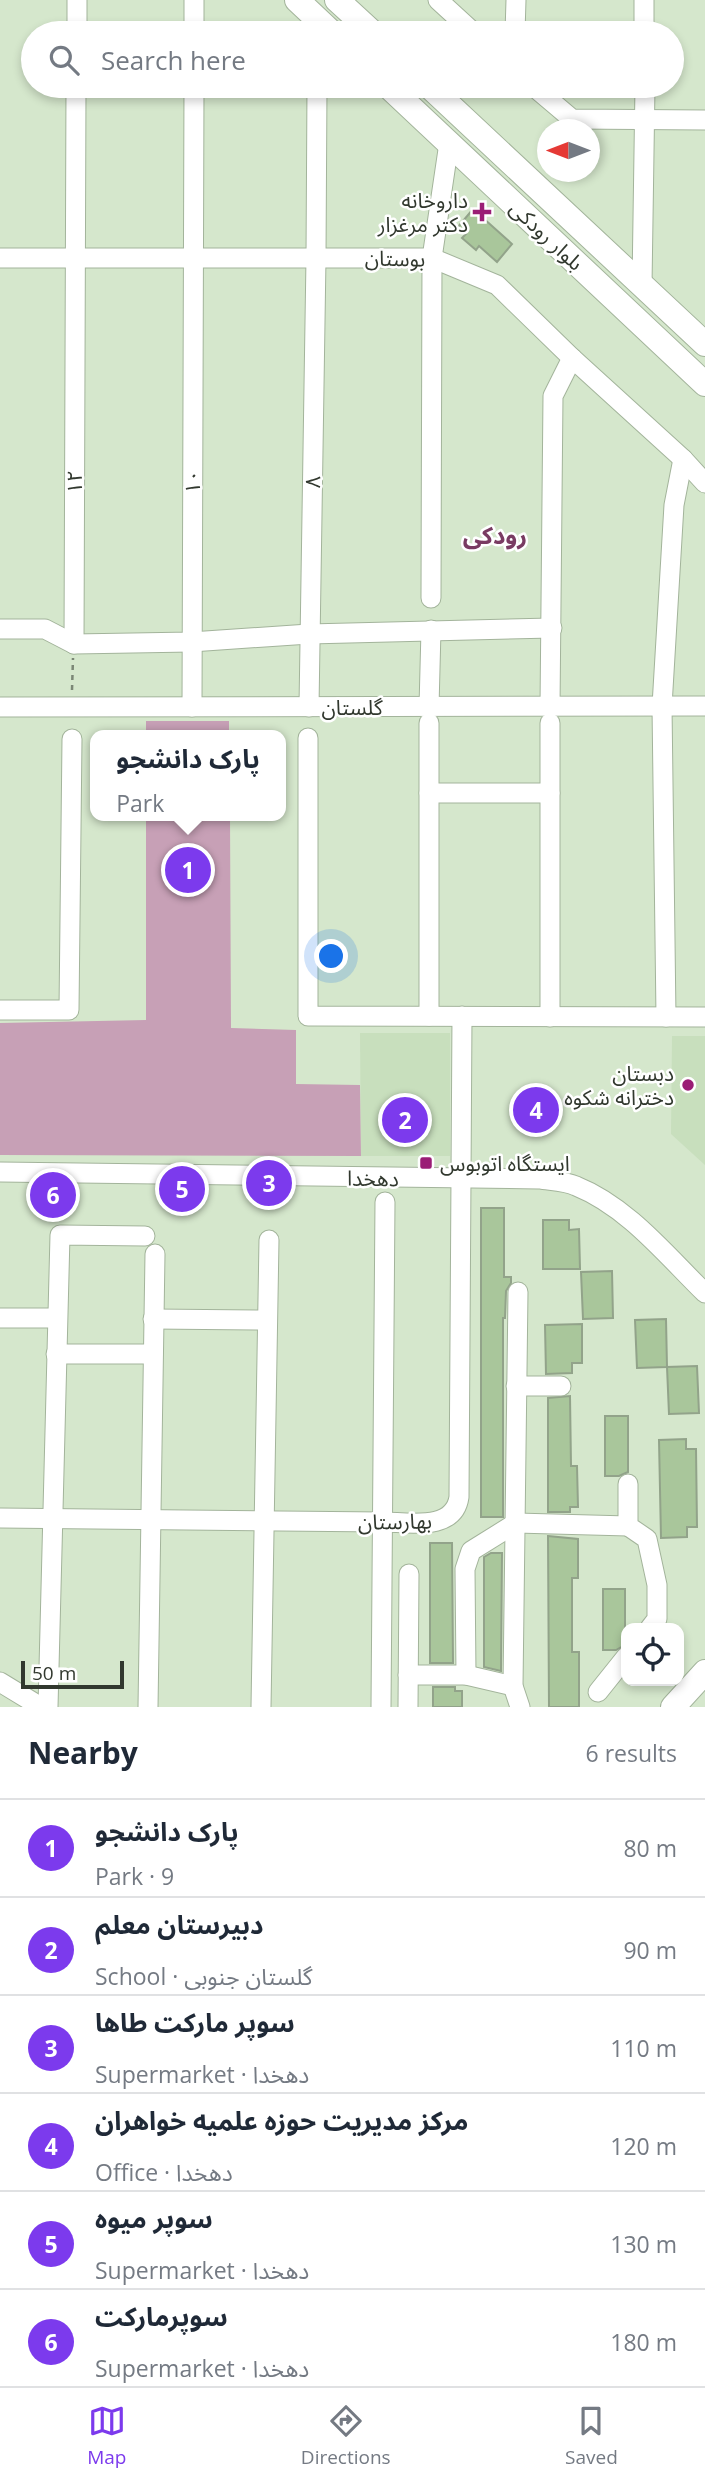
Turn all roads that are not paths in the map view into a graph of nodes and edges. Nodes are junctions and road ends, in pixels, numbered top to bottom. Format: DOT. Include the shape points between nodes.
graph roads {
  1 [pos="77,0"];
  2 [pos="194,0"];
  3 [pos="297,0"];
  4 [pos="337,0"];
  5 [pos="438,0"];
  6 [pos="516,0"];
  7 [pos="644,0"];
  8 [pos="77,21"];
  9 [pos="194,21"];
  10 [pos="319,21"];
  11 [pos="360,21"];
  12 [pos="461,21"];
  13 [pos="515,21"];
  14 [pos="644,21"];
  15 [pos="76,98"];
  16 [pos="194,98"];
  17 [pos="317,98"];
  18 [pos="401,98"];
  19 [pos="442,98"];
  20 [pos="547,98"];
  21 [pos="645,98"];
  22 [pos="645,119"];
  23 [pos="705,120"];
  24 [pos="449,143"];
  25 [pos="0,258"];
  26 [pos="74,258"];
  27 [pos="194,258"];
  28 [pos="316,258"];
  29 [pos="432,258"];
  30 [pos="642,285"];
  31 [pos="705,344"];
  32 [pos="572,358"];
  33 [pos="705,384"];
  34 [pos="683,459"];
  35 [pos="705,483"];
  36 [pos="431,598"];
  37 [pos="552,628"];
  38 [pos="0,629"];
  39 [pos="431,629"];
  40 [pos="309,634"];
  41 [pos="191,642"];
  42 [pos="74,644"];
  43 [pos="662,706"];
  44 [pos="705,706"];
  45 [pos="0,707"];
  46 [pos="192,707"];
  47 [pos="309,707"];
  48 [pos="429,715"];
  49 [pos="551,715"];
  50 [pos="308,738"];
  51 [pos="72,739"];
  52 [pos="429,793"];
  53 [pos="550,793"];
  54 [pos="0,1010"];
  55 [pos="429,1016"];
  56 [pos="463,1016"];
  57 [pos="550,1017"];
  58 [pos="666,1017"];
  59 [pos="705,1017"];
  60 [pos="0,1172"];
  61 [pos="461,1180"];
  62 [pos="385,1202"];
  63 [pos="268,1240"];
  64 [pos="518,1292"];
  65 [pos="705,1293"];
  66 [pos="0,1318"];
  67 [pos="57,1318"];
  68 [pos="153,1319"];
  69 [pos="267,1320"];
  70 [pos="56,1354"];
  71 [pos="153,1354"];
  72 [pos="561,1385"];
  73 [pos="516,1386"];
  74 [pos="628,1484"];
  75 [pos="0,1518"];
  76 [pos="51,1518"];
  77 [pos="149,1519"];
  78 [pos="265,1520"];
  79 [pos="382,1522"];
  80 [pos="516,1523"];
  81 [pos="628,1526"];
  82 [pos="409,1573"];
  83 [pos="654,1623"];
  84 [pos="621,1663"];
  85 [pos="705,1672"];
  86 [pos="408,1675"];
  87 [pos="466,1675"];
  88 [pos="0,1682"];
  89 [pos="513,1686"];
  90 [pos="598,1692"];
  91 [pos="41,1707"];
  92 [pos="48,1707"];
  93 [pos="148,1707"];
  94 [pos="261,1707"];
  95 [pos="381,1707"];
  96 [pos="408,1707"];
  97 [pos="520,1707"];
  98 [pos="673,1707"];
  1 -- 8 [label="street"];
  2 -- 9 [label="street"];
  3 -- 10 [label="main road"];
  4 -- 11 [label="main road"];
  5 -- 12 [label="street"];
  6 -- 13 [label="street"];
  7 -- 14 [label="street"];
  15 -- 26 [label="street, ۱۲"];
  16 -- 27 [label="street, ۱۰"];
  17 -- 28 [label="street, ۸"];
  18 -- 24 [label="main road, بلوار رودکی"];
  19 -- 30 [label="main road, بلوار رودکی"];
  20 -- 22 [label="street" via="572,119"];
  21 -- 22 [label="street"];
  22 -- 23 [label="street"];
  22 -- 30 [label="street"];
  24 -- 29 [label="street"];
  24 -- 33 [label="main road, بلوار رودکی"];
  25 -- 26 [label="street, بوستان"];
  26 -- 27 [label="street, بوستان"];
  26 -- 42 [label="street, ۱۲"];
  27 -- 28 [label="street, بوستان"];
  27 -- 41 [label="street, ۱۰"];
  28 -- 29 [label="street, بوستان"];
  28 -- 40 [label="street, ۸"];
  29 -- 32 [label="street, بوستان" via="497,285"];
  29 -- 36 [label="street"];
  30 -- 31 [label="main road, بلوار رودکی"];
  32 -- 34 [label="street, بوستان"];
  32 -- 37 [label="street" via="552,396"];
  34 -- 35 [label="street, بوستان"];
  34 -- 43 [label="street" via="674,505"];
  37 -- 39 [label="street"];
  37 -- 49 [label="street"];
  38 -- 42 [label="street" via="45,629"];
  39 -- 40 [label="street"];
  39 -- 48 [label="street"];
  40 -- 41 [label="street"];
  40 -- 47 [label="street, ۸"];
  41 -- 42 [label="street"];
  41 -- 46 [label="street, ۱۰"];
  43 -- 44 [label="street, گلستان"];
  43 -- 49 [label="street, گلستان"];
  43 -- 58 [label="street"];
  45 -- 46 [label="street, گلستان"];
  46 -- 47 [label="street, گلستان"];
  47 -- 48 [label="street, گلستان"];
  48 -- 49 [label="street, گلستان"];
  48 -- 52 [label="street"];
  49 -- 53 [label="street"];
  50 -- 55 [label="street" via="308,1016"];
  51 -- 54 [label="street" via="69,1010"];
  52 -- 53 [label="street"];
  52 -- 55 [label="street"];
  53 -- 57 [label="street"];
  55 -- 56 [label="street"];
  56 -- 57 [label="street"];
  56 -- 61 [label="street, بهارستان"];
  57 -- 58 [label="street"];
  58 -- 59 [label="street"];
  60 -- 61 [label="street, دهخدا"];
  61 -- 65 [label="street, دهخدا" via="539,1179 574,1184 606,1200 631,1220"];
  61 -- 79 [label="street, بهارستان" via="458,1504 454,1513 440,1520"];
  62 -- 79 [label="street"];
  63 -- 69 [label="street"];
  64 -- 73 [label="street"];
  66 -- 67 [label="street"];
  67 -- 68 [label="street" via="60,1235 150,1245"];
  67 -- 70 [label="street"];
  68 -- 69 [label="street"];
  68 -- 71 [label="street"];
  69 -- 78 [label="street"];
  70 -- 71 [label="street"];
  70 -- 76 [label="street"];
  71 -- 77 [label="street"];
  72 -- 73 [label="street"];
  73 -- 80 [label="street"];
  74 -- 81 [label="street"];
  75 -- 76 [label="street, بهارستان"];
  76 -- 77 [label="street, بهارستان"];
  76 -- 92 [label="street"];
  77 -- 78 [label="street, بهارستان"];
  77 -- 93 [label="street"];
  78 -- 79 [label="street, بهارستان"];
  78 -- 94 [label="street"];
  79 -- 95 [label="street"];
  80 -- 81 [label="street"];
  80 -- 87 [label="street" via="471,1551 465,1569"];
  80 -- 89 [label="street"];
  81 -- 83 [label="street" via="647,1539 657,1585"];
  82 -- 86 [label="street"];
  84 -- 90 [label="street"];
  85 -- 98 [label="main road"];
  86 -- 87 [label="street"];
  86 -- 96 [label="street"];
  87 -- 89 [label="street"];
  88 -- 91 [label="street"];
  89 -- 97 [label="street"];
}
